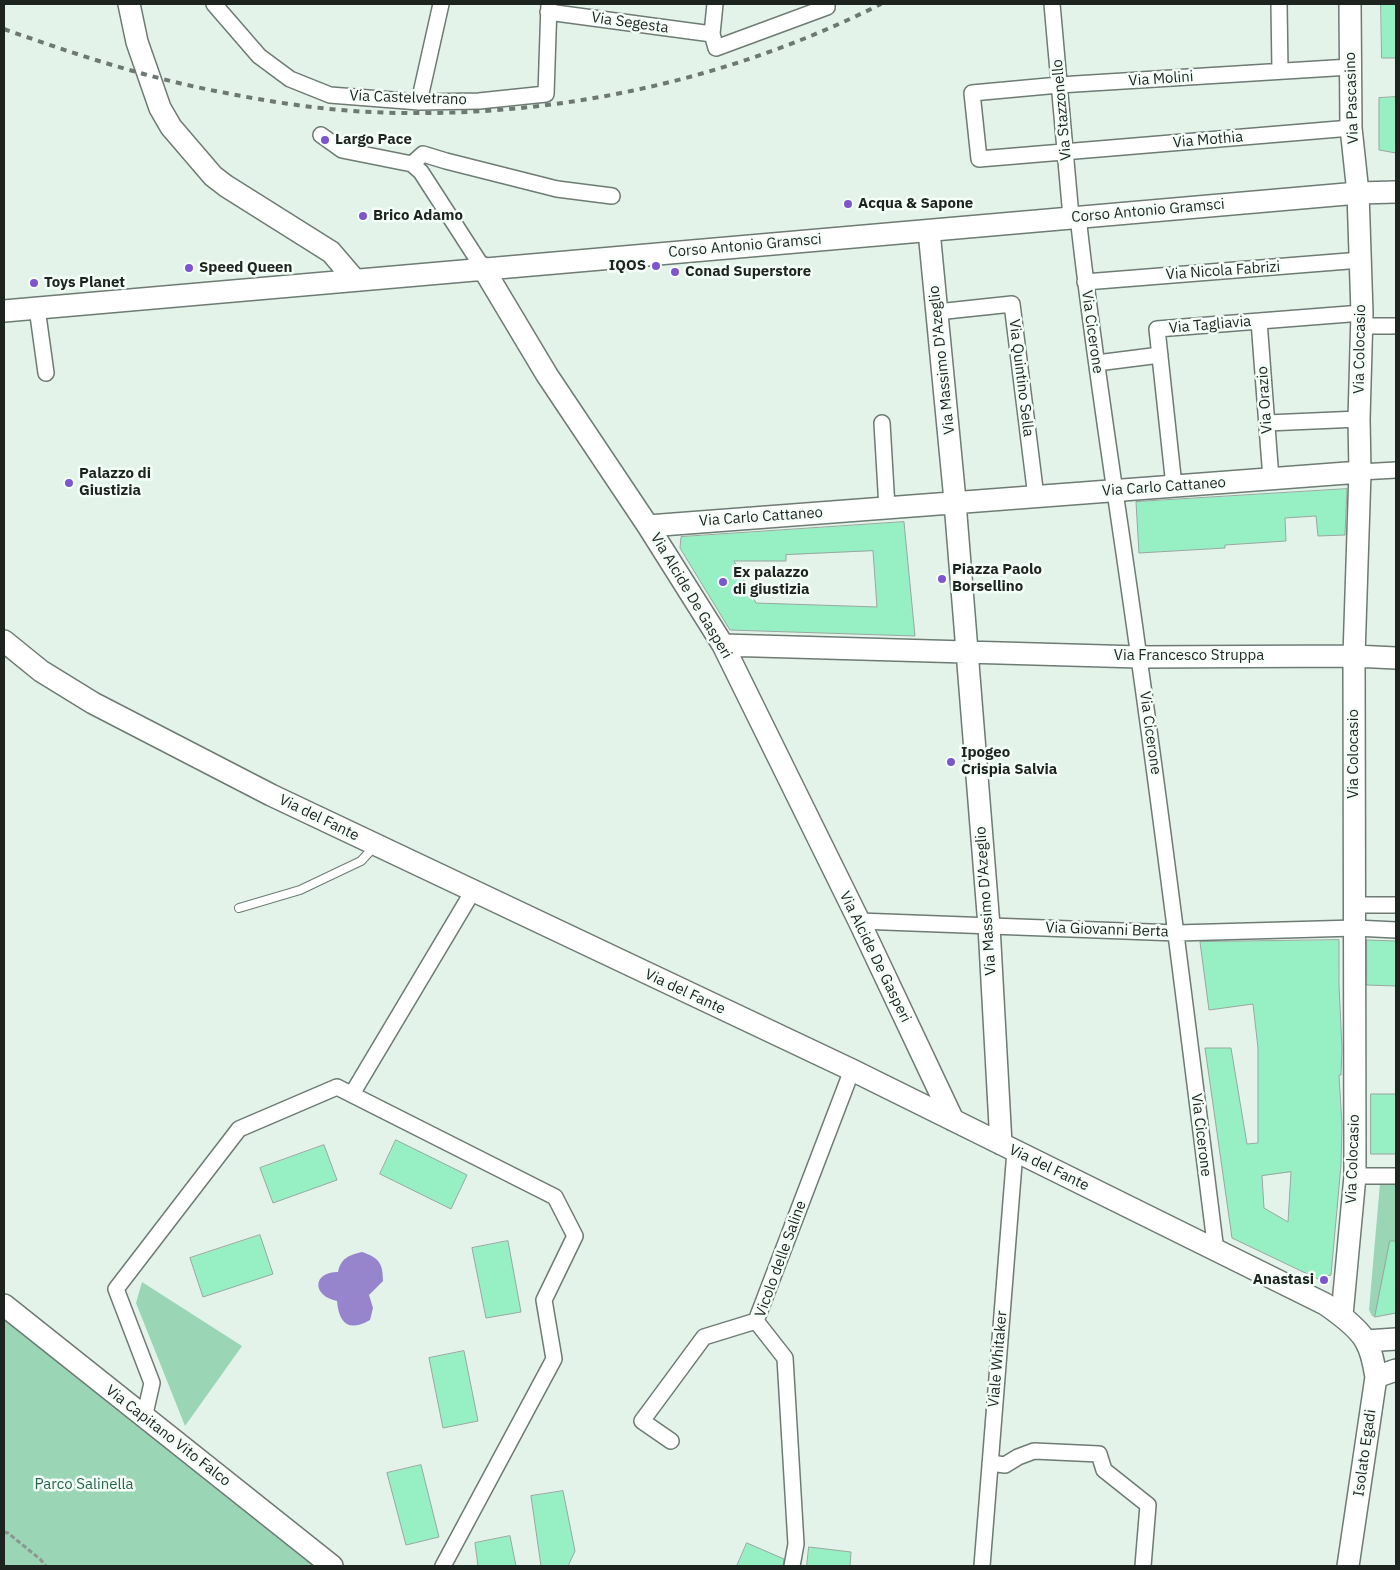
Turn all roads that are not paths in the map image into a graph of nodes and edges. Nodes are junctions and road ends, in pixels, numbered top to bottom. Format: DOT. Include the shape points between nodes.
graph roads {
  1 [pos="131,4"];
  2 [pos="214,4"];
  3 [pos="441,4"];
  4 [pos="715,4"];
  5 [pos="827,4"];
  6 [pos="1052,4"];
  7 [pos="1279,4"];
  8 [pos="1350,4"];
  9 [pos="549,8"];
  10 [pos="714,41"];
  11 [pos="1350,67"];
  12 [pos="1280,71"];
  13 [pos="1059,85"];
  14 [pos="419,102"];
  15 [pos="1351,128"];
  16 [pos="321,135"];
  17 [pos="1065,152"];
  18 [pos="980,159"];
  19 [pos="412,164"];
  20 [pos="1396,192"];
  21 [pos="1358,193"];
  22 [pos="612,196"];
  23 [pos="1075,217"];
  24 [pos="929,231"];
  25 [pos="1361,260"];
  26 [pos="483,268"];
  27 [pos="355,280"];
  28 [pos="1085,282"];
  29 [pos="37,308"];
  30 [pos="4,311"];
  31 [pos="937,312"];
  32 [pos="1361,320"];
  33 [pos="1259,321"];
  34 [pos="1396,326"];
  35 [pos="1160,355"];
  36 [pos="1096,363"];
  37 [pos="46,373"];
  38 [pos="1359,419"];
  39 [pos="882,423"];
  40 [pos="1267,423"];
  41 [pos="1396,470"];
  42 [pos="1360,472"];
  43 [pos="1271,479"];
  44 [pos="1174,486"];
  45 [pos="1114,490"];
  46 [pos="1036,497"];
  47 [pos="959,498"];
  48 [pos="895,507"];
  49 [pos="648,526"];
  50 [pos="4,641"];
  51 [pos="723,646"];
  52 [pos="972,653"];
  53 [pos="1139,656"];
  54 [pos="1354,656"];
  55 [pos="1396,658"];
  56 [pos="375,846"];
  57 [pos="473,891"];
  58 [pos="1355,905"];
  59 [pos="1396,905"];
  60 [pos="239,908"];
  61 [pos="859,921"];
  62 [pos="989,926"];
  63 [pos="1355,928"];
  64 [pos="1396,930"];
  65 [pos="1176,933"];
  66 [pos="852,1070"];
  67 [pos="352,1094"];
  68 [pos="953,1120"];
  69 [pos="1008,1148"];
  70 [pos="1355,1176"];
  71 [pos="1396,1176"];
  72 [pos="1216,1251"];
  73 [pos="4,1305"];
  74 [pos="1342,1315"];
  75 [pos="756,1321"];
  76 [pos="1396,1339"];
  77 [pos="1366,1341"];
  78 [pos="1396,1370"];
  79 [pos="1376,1377"];
  80 [pos="144,1418"];
  81 [pos="671,1442"];
  82 [pos="990,1463"];
  83 [pos="332,1566"];
  84 [pos="443,1566"];
  85 [pos="792,1566"];
  86 [pos="982,1566"];
  87 [pos="1143,1566"];
  88 [pos="1348,1566"];
  1 -- 27 [label="street" via="137,42 160,108 171,127 226,186 331,252"];
  2 -- 14 [label="street, Via Castelvetrano" via="259,56 290,79 330,95"];
  3 -- 14 [label="street"];
  4 -- 10 [label="street"];
  5 -- 10 [label="street" via="827,7"];
  6 -- 13 [label="street, Via Stazzonello"];
  7 -- 12 [label="street"];
  8 -- 11 [label="street, Via Pascasino"];
  9 -- 10 [label="street, Via Segesta"];
  9 -- 14 [label="street, Via Castelvetrano" via="546,94 479,101"];
  11 -- 12 [label="street, Via Molini"];
  11 -- 15 [label="street, Via Pascasino"];
  12 -- 13 [label="street, Via Molini"];
  13 -- 17 [label="street, Via Stazzonello"];
  13 -- 18 [label="street, Via Molini" via="972,93"];
  15 -- 17 [label="street, Via Mothia"];
  15 -- 21 [label="street, Via Pascasino"];
  16 -- 19 [label="street" via="342,150"];
  17 -- 18 [label="street, Via Mothia"];
  17 -- 23 [label="street, Via Stazzonello"];
  19 -- 22 [label="street" via="423,154 557,189"];
  19 -- 26 [label="street, Via Alcide De Gasperi" via="421,172"];
  20 -- 21 [label="street, Corso Antonio Gramsci"];
  21 -- 23 [label="street, Corso Antonio Gramsci"];
  21 -- 25 [label="street, Via Colocasio"];
  23 -- 24 [label="street, Corso Antonio Gramsci"];
  23 -- 28 [label="street, Via Cicerone"];
  24 -- 26 [label="street, Corso Antonio Gramsci"];
  24 -- 31 [label="street, Via Massimo D'Azeglio"];
  25 -- 28 [label="street, Via Nicola Fabrizi"];
  25 -- 32 [label="street, Via Colocasio"];
  26 -- 27 [label="street, Corso Antonio Gramsci"];
  26 -- 49 [label="street, Via Alcide De Gasperi" via="547,375"];
  27 -- 29 [label="street, Corso Antonio Gramsci"];
  28 -- 36 [label="street, Via Cicerone"];
  29 -- 30 [label="street, Corso Antonio Gramsci"];
  29 -- 37 [label="street"];
  31 -- 46 [label="street, Via Quintino Sella" via="1012,304"];
  31 -- 47 [label="street, Via Massimo D'Azeglio"];
  32 -- 33 [label="street, Via Tagliavia"];
  32 -- 34 [label="street, Via Tagliavia"];
  32 -- 38 [label="street, Via Colocasio"];
  33 -- 35 [label="street, Via Tagliavia" via="1157,329"];
  33 -- 40 [label="street, Via Orazio"];
  35 -- 36 [label="street"];
  35 -- 44 [label="street, Via Tagliavia"];
  36 -- 45 [label="street, Via Cicerone"];
  38 -- 40 [label="street"];
  38 -- 42 [label="street, Via Colocasio"];
  39 -- 48 [label="street"];
  40 -- 43 [label="street, Via Orazio"];
  41 -- 42 [label="street"];
  42 -- 43 [label="street, Via Carlo Cattaneo"];
  42 -- 54 [label="street, Via Colocasio"];
  43 -- 44 [label="street, Via Carlo Cattaneo"];
  44 -- 45 [label="street, Via Carlo Cattaneo"];
  45 -- 46 [label="street, Via Carlo Cattaneo"];
  45 -- 53 [label="street, Via Cicerone"];
  46 -- 47 [label="street, Via Carlo Cattaneo"];
  47 -- 48 [label="street, Via Carlo Cattaneo"];
  47 -- 52 [label="street, Via Massimo D'Azeglio"];
  48 -- 49 [label="street, Via Carlo Cattaneo"];
  49 -- 51 [label="street, Via Alcide De Gasperi"];
  50 -- 56 [label="street, Via del Fante" via="41,671 93,703"];
  51 -- 52 [label="street, Via Francesco Struppa"];
  51 -- 61 [label="street, Via Alcide De Gasperi"];
  52 -- 53 [label="street, Via Francesco Struppa"];
  52 -- 62 [label="street, Via Massimo D'Azeglio"];
  53 -- 54 [label="street, Via Francesco Struppa"];
  53 -- 65 [label="street, Via Cicerone"];
  54 -- 55 [label="street, Via Francesco Struppa"];
  54 -- 58 [label="street, Via Colocasio"];
  56 -- 57 [label="street, Via del Fante"];
  56 -- 60 [label="lane" via="361,861 300,890"];
  57 -- 66 [label="street, Via del Fante"];
  57 -- 67 [label="street"];
  58 -- 59 [label="street"];
  58 -- 63 [label="street, Via Colocasio"];
  61 -- 62 [label="street, Via Giovanni Berta"];
  61 -- 68 [label="street, Via Alcide De Gasperi"];
  62 -- 65 [label="street, Via Giovanni Berta"];
  62 -- 69 [label="street, Via Massimo D'Azeglio"];
  63 -- 64 [label="street, Via Giovanni Berta"];
  63 -- 65 [label="street, Via Giovanni Berta"];
  63 -- 70 [label="street, Via Colocasio"];
  65 -- 72 [label="street, Via Cicerone"];
  66 -- 68 [label="street, Via del Fante"];
  66 -- 75 [label="street, Vicolo delle Saline"];
  67 -- 80 [label="street" via="338,1087 239,1129 116,1289 152,1383"];
  67 -- 84 [label="street" via="555,1197 574,1236 544,1300 554,1360"];
  68 -- 69 [label="street, Via del Fante"];
  69 -- 72 [label="street, Via del Fante"];
  69 -- 82 [label="street, Viale Whitaker"];
  70 -- 71 [label="street"];
  70 -- 74 [label="street, Via Colocasio"];
  72 -- 74 [label="street, Via del Fante"];
  73 -- 80 [label="street, Via Capitano Vito Falco"];
  74 -- 77 [label="street, Via del Fante"];
  75 -- 81 [label="street" via="704,1336 642,1421"];
  75 -- 85 [label="street, Vicolo delle Saline" via="786,1358 796,1544"];
  76 -- 77 [label="street"];
  77 -- 79 [label="street, Isolato Egadi"];
  78 -- 79 [label="street"];
  79 -- 88 [label="street, Isolato Egadi"];
  80 -- 83 [label="street, Via Capitano Vito Falco"];
  82 -- 86 [label="street, Viale Whitaker"];
  82 -- 87 [label="street" via="1005,1465 1034,1450 1099,1454 1104,1470 1148,1505"];
}
